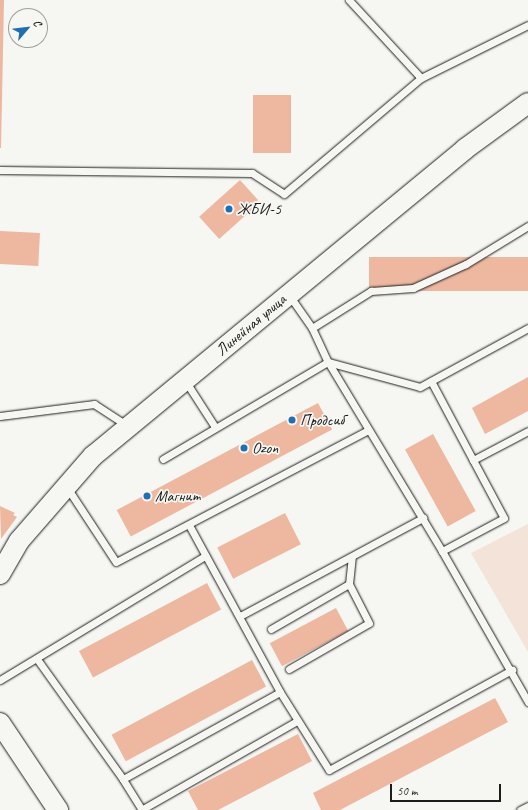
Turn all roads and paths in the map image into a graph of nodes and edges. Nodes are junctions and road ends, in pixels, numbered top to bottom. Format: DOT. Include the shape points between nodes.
graph roads {
  1 [pos="349,0"];
  2 [pos="528,25"];
  3 [pos="422,78"];
  4 [pos="528,102"];
  5 [pos="0,170"];
  6 [pos="528,226"];
  7 [pos="288,293"];
  8 [pos="312,328"];
  9 [pos="528,328"];
  10 [pos="328,362"];
  11 [pos="185,381"];
  12 [pos="431,381"];
  13 [pos="0,416"];
  14 [pos="127,425"];
  15 [pos="215,427"];
  16 [pos="369,430"];
  17 [pos="528,431"];
  18 [pos="164,460"];
  19 [pos="473,460"];
  20 [pos="66,486"];
  21 [pos="423,518"];
  22 [pos="189,525"];
  23 [pos="442,551"];
  24 [pos="206,556"];
  25 [pos="352,557"];
  26 [pos="0,574"];
  27 [pos="349,584"];
  28 [pos="240,616"];
  29 [pos="271,628"];
  30 [pos="37,659"];
  31 [pos="289,669"];
  32 [pos="512,670"];
  33 [pos="0,680"];
  34 [pos="280,692"];
  35 [pos="528,702"];
  36 [pos="297,721"];
  37 [pos="0,723"];
  38 [pos="123,779"];
  39 [pos="528,806"];
  40 [pos="58,810"];
  41 [pos="142,810"];
  42 [pos="520,810"];
  1 -- 3 [label="lane"];
  2 -- 3 [label="lane"];
  3 -- 5 [label="lane" via="284,194 252,173"];
  4 -- 7 [label="main road, Линейная улица" via="465,149"];
  6 -- 8 [label="lane" via="466,264 413,288 371,291"];
  7 -- 8 [label="lane"];
  7 -- 11 [label="main road, Линейная улица"];
  8 -- 10 [label="lane"];
  9 -- 12 [label="lane"];
  10 -- 12 [label="lane" via="420,387"];
  10 -- 15 [label="lane"];
  10 -- 16 [label="lane"];
  11 -- 14 [label="main road, Линейная улица"];
  11 -- 15 [label="lane"];
  12 -- 19 [label="lane"];
  13 -- 14 [label="lane" via="94,404"];
  14 -- 20 [label="main road, Линейная улица" via="93,456"];
  15 -- 18 [label="lane"];
  16 -- 21 [label="lane"];
  16 -- 22 [label="lane"];
  17 -- 19 [label="lane"];
  19 -- 23 [label="lane" via="504,518"];
  20 -- 22 [label="lane" via="116,562"];
  20 -- 26 [label="main road, Линейная улица" via="19,541"];
  21 -- 23 [label="lane"];
  21 -- 25 [label="lane"];
  22 -- 24 [label="lane"];
  23 -- 32 [label="lane"];
  24 -- 28 [label="lane"];
  24 -- 30 [label="lane"];
  25 -- 27 [label="lane"];
  25 -- 28 [label="lane"];
  27 -- 29 [label="lane"];
  27 -- 31 [label="lane" via="369,623"];
  28 -- 34 [label="lane"];
  30 -- 33 [label="lane"];
  30 -- 38 [label="lane"];
  32 -- 35 [label="lane"];
  32 -- 36 [label="lane" via="329,770"];
  34 -- 36 [label="lane"];
  34 -- 38 [label="lane"];
  36 -- 41 [label="lane"];
  37 -- 40 [label="main road"];
  38 -- 41 [label="lane"];
  39 -- 42 [label="lane"];
}
